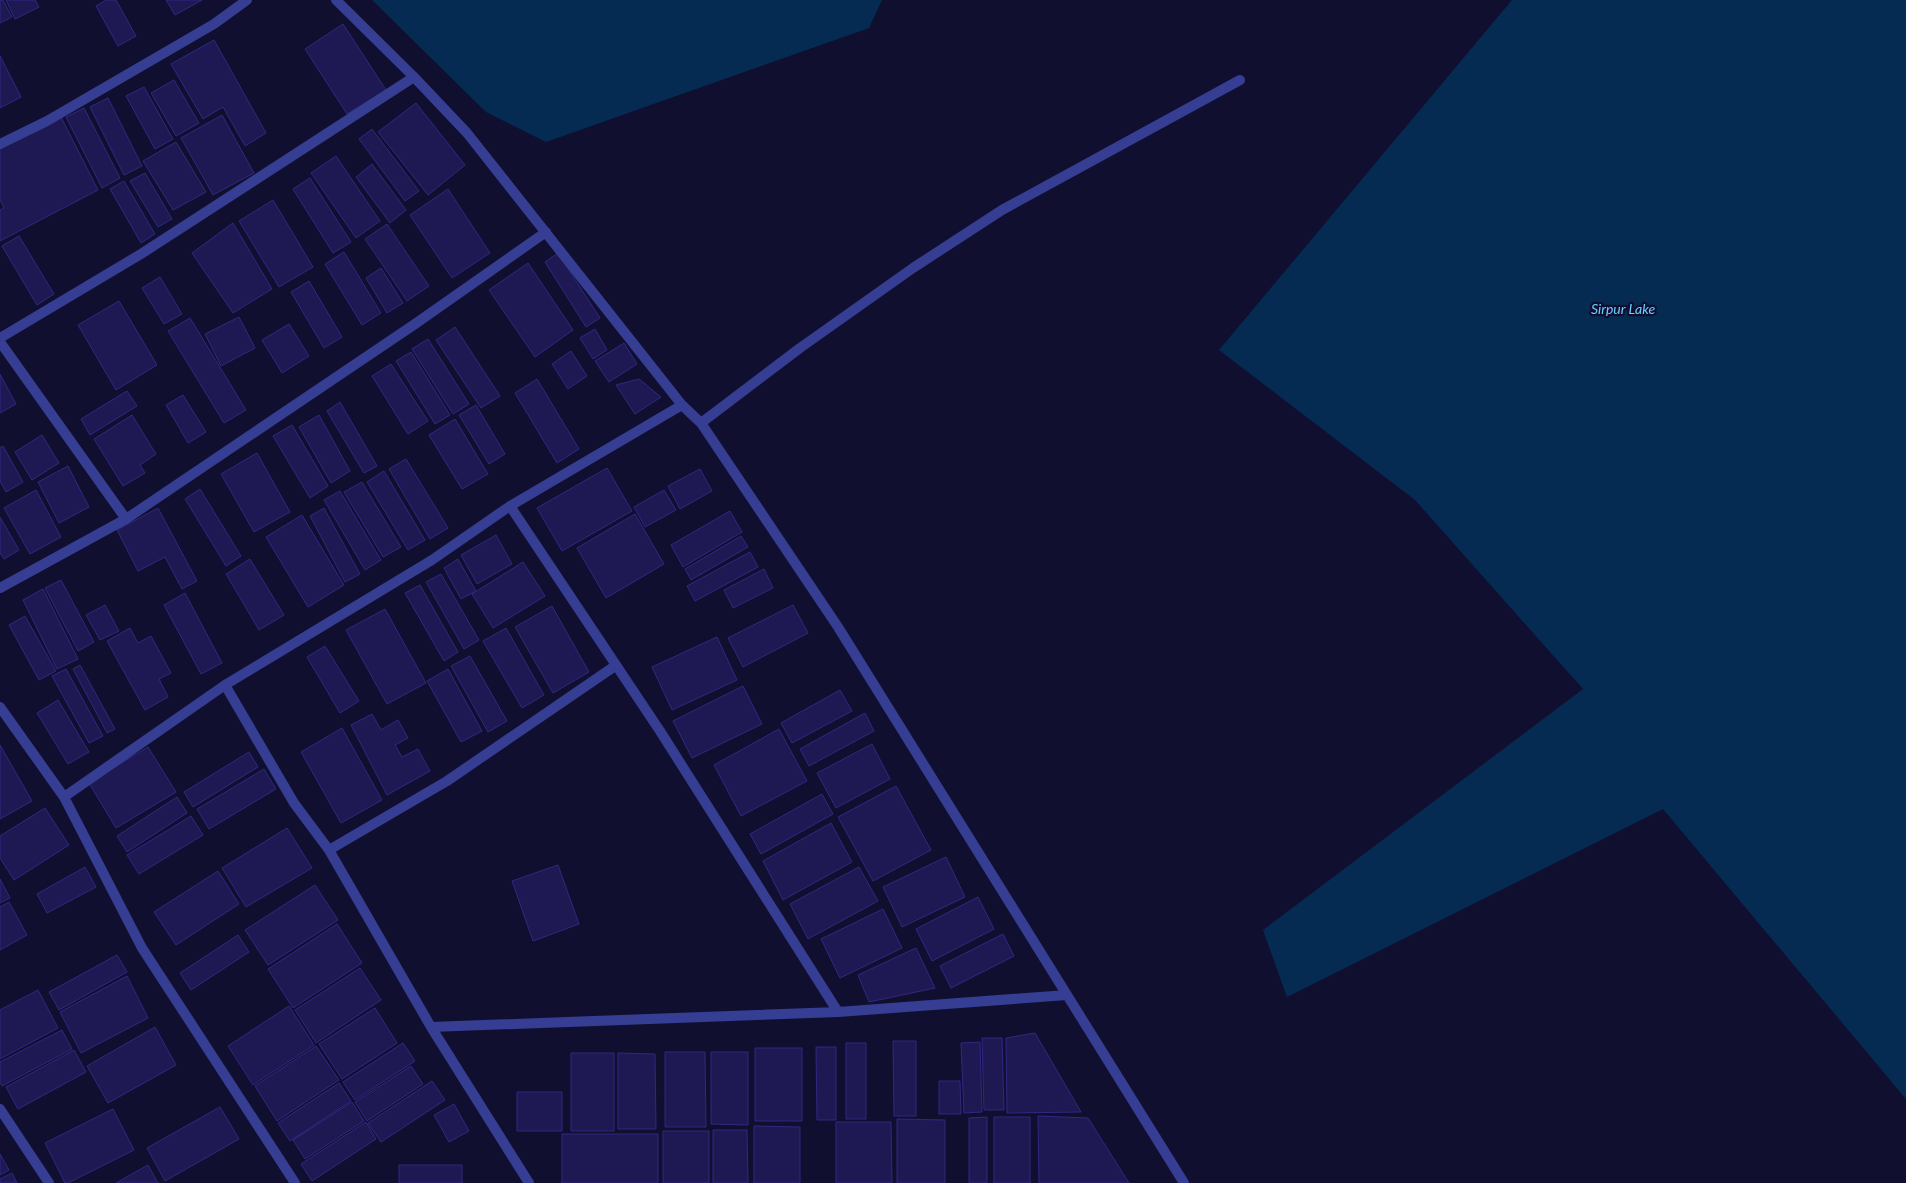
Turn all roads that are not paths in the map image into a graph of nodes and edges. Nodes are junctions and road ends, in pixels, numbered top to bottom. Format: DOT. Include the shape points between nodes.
graph roads {
  1 [pos="247,0"];
  2 [pos="336,0"];
  3 [pos="414,78"];
  4 [pos="1240,80"];
  5 [pos="0,144"];
  6 [pos="546,232"];
  7 [pos="0,338"];
  8 [pos="0,342"];
  9 [pos="682,405"];
  10 [pos="701,423"];
  11 [pos="510,506"];
  12 [pos="126,519"];
  13 [pos="0,588"];
  14 [pos="615,666"];
  15 [pos="225,685"];
  16 [pos="0,707"];
  17 [pos="64,798"];
  18 [pos="329,850"];
  19 [pos="1067,995"];
  20 [pos="838,1012"];
  21 [pos="431,1027"];
  22 [pos="0,1109"];
  23 [pos="49,1183"];
  24 [pos="295,1183"];
  25 [pos="529,1183"];
  26 [pos="1184,1183"];
  1 -- 5 [label="street" via="214,24"];
  2 -- 3 [label="street"];
  3 -- 6 [label="street" via="467,133"];
  3 -- 7 [label="street" via="141,254"];
  4 -- 10 [label="street" via="1002,210 800,348"];
  6 -- 9 [label="street"];
  6 -- 12 [label="street"];
  8 -- 12 [label="street"];
  9 -- 10 [label="street"];
  9 -- 11 [label="street"];
  10 -- 19 [label="street" via="838,627"];
  11 -- 14 [label="street"];
  11 -- 15 [label="street" via="432,560"];
  12 -- 13 [label="street"];
  14 -- 18 [label="street" via="447,781"];
  14 -- 20 [label="street" via="660,731"];
  15 -- 17 [label="street"];
  15 -- 18 [label="street" via="294,804"];
  16 -- 17 [label="street"];
  17 -- 24 [label="street" via="142,948"];
  18 -- 21 [label="street"];
  19 -- 20 [label="street"];
  19 -- 26 [label="street"];
  20 -- 21 [label="street"];
  21 -- 25 [label="street"];
  22 -- 23 [label="street"];
}
